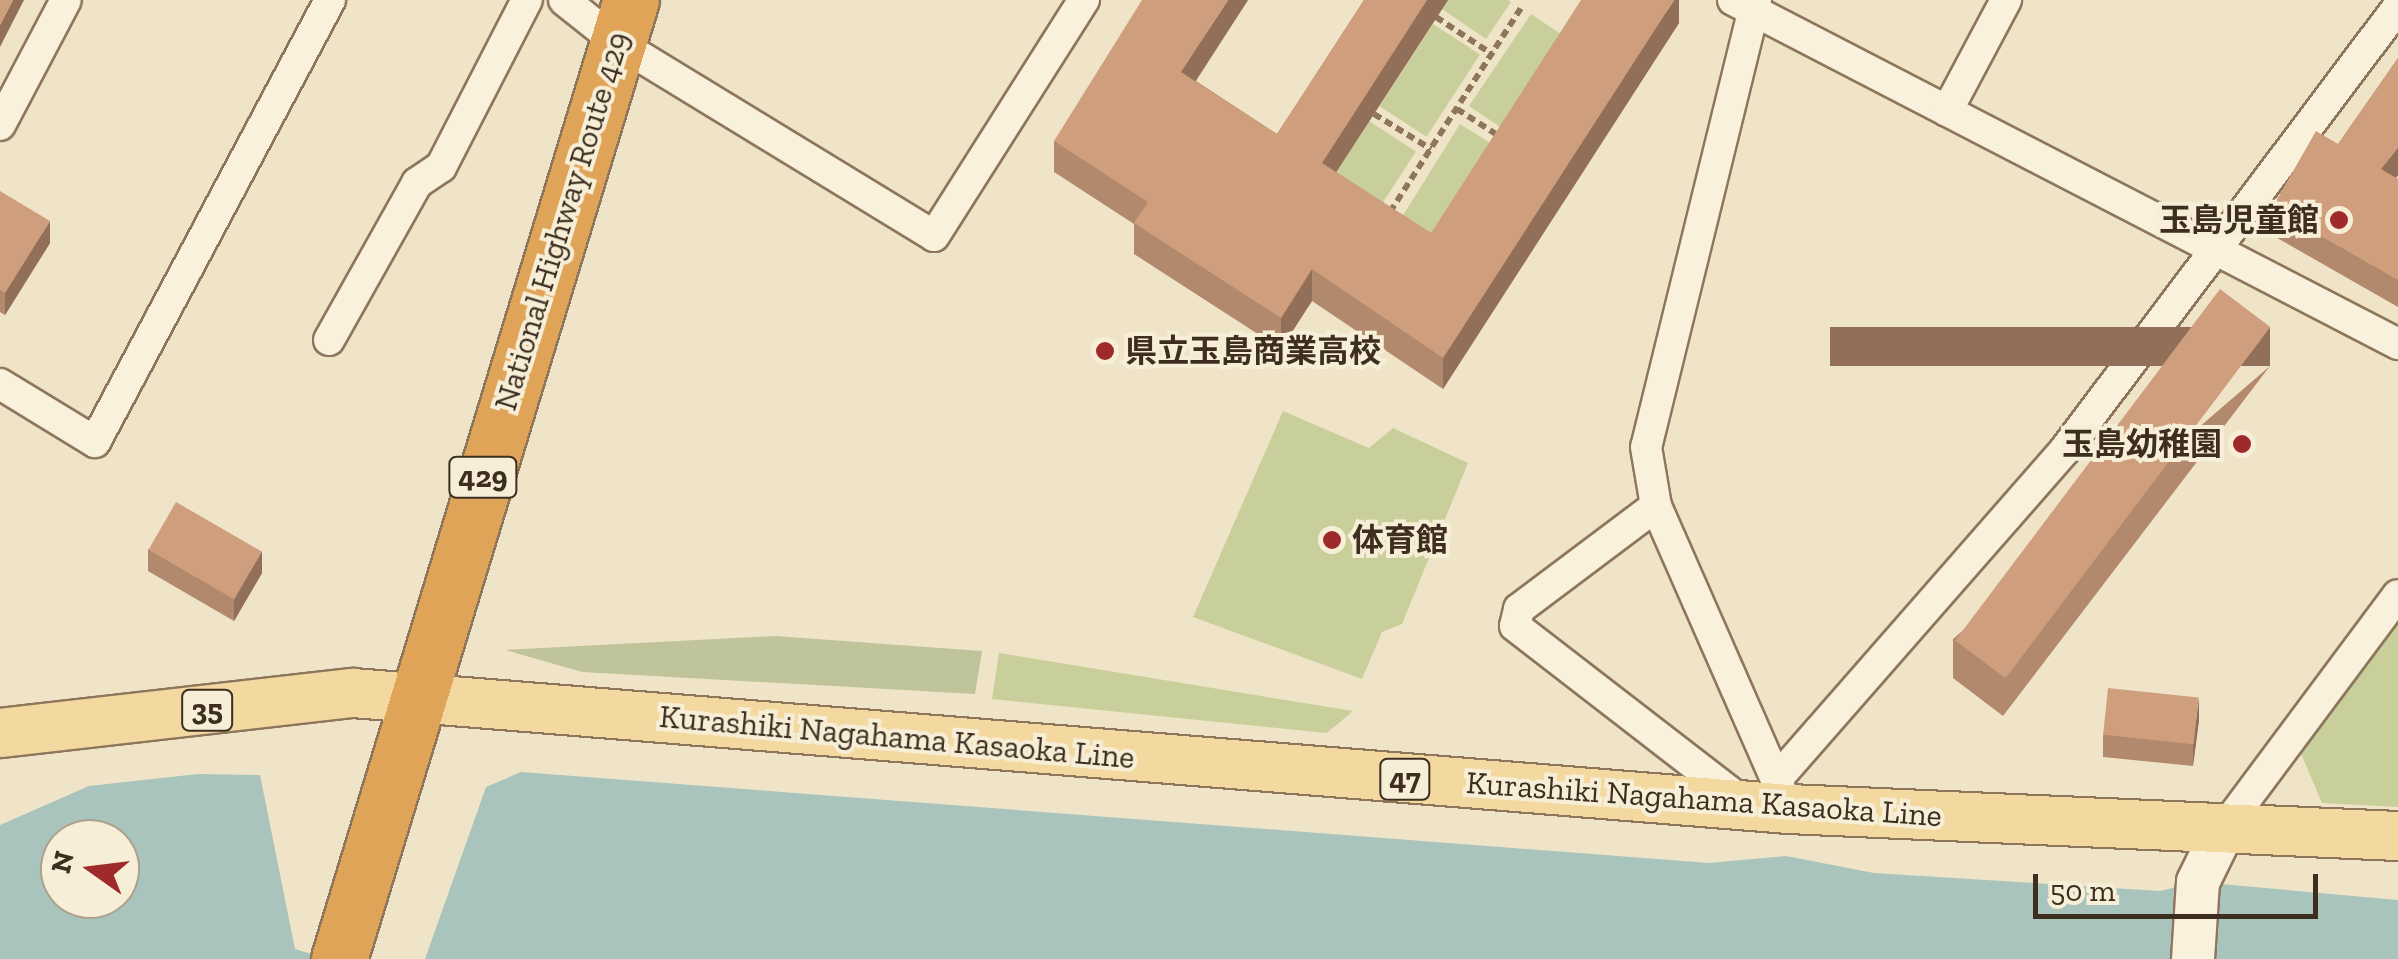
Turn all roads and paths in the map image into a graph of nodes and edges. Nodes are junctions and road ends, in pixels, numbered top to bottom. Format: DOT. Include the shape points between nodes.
graph roads {
  1 [pos="66,0"];
  2 [pos="330,0"];
  3 [pos="527,0"];
  4 [pos="564,0"];
  5 [pos="1084,0"];
  6 [pos="2006,0"];
  7 [pos="1747,4"];
  8 [pos="2398,7"];
  9 [pos="1521,8"];
  10 [pos="1436,18"];
  11 [pos="624,21"];
  12 [pos="1492,54"];
  13 [pos="1456,109"];
  14 [pos="1947,111"];
  15 [pos="1374,114"];
  16 [pos="0,125"];
  17 [pos="1510,143"];
  18 [pos="1431,149"];
  19 [pos="1378,230"];
  20 [pos="2220,250"];
  21 [pos="329,340"];
  22 [pos="2398,344"];
  23 [pos="0,384"];
  24 [pos="1656,506"];
  25 [pos="2398,595"];
  26 [pos="414,697"];
  27 [pos="0,733"];
  28 [pos="1771,799"];
  29 [pos="2225,827"];
  30 [pos="2398,836"];
  31 [pos="340,958"];
  32 [pos="2193,959"];
  1 -- 16 [label="street"];
  2 -- 23 [label="street" via="95,442"];
  3 -- 21 [label="street" via="442,167 417,183"];
  4 -- 11 [label="street"];
  5 -- 11 [label="street" via="934,236"];
  6 -- 14 [label="street"];
  7 -- 14 [label="street"];
  7 -- 24 [label="street" via="1651,396 1646,447"];
  8 -- 20 [label="street"];
  9 -- 12 [label="path"];
  10 -- 12 [label="path"];
  11 -- 26 [label="highway, National Highway Route 429 / 429"];
  12 -- 13 [label="path"];
  13 -- 17 [label="path"];
  13 -- 18 [label="path"];
  14 -- 20 [label="street"];
  15 -- 18 [label="path"];
  18 -- 19 [label="path"];
  20 -- 22 [label="street"];
  20 -- 28 [label="street" via="2064,450"];
  24 -- 28 [label="street"];
  24 -- 28 [label="street" via="1519,608 1515,626"];
  25 -- 29 [label="street"];
  26 -- 27 [label="main road, 35" via="353,694"];
  26 -- 28 [label="main road, Kurashiki Nagahama Kasaoka Line / 47"];
  26 -- 31 [label="highway, National Highway Route 429 / 429"];
  28 -- 29 [label="main road, Kurashiki Nagahama Kasaoka Line / 47"];
  29 -- 30 [label="main road, Kurashiki Nagahama Kasaoka Line / 47"];
  29 -- 32 [label="street" via="2198,882"];
}
